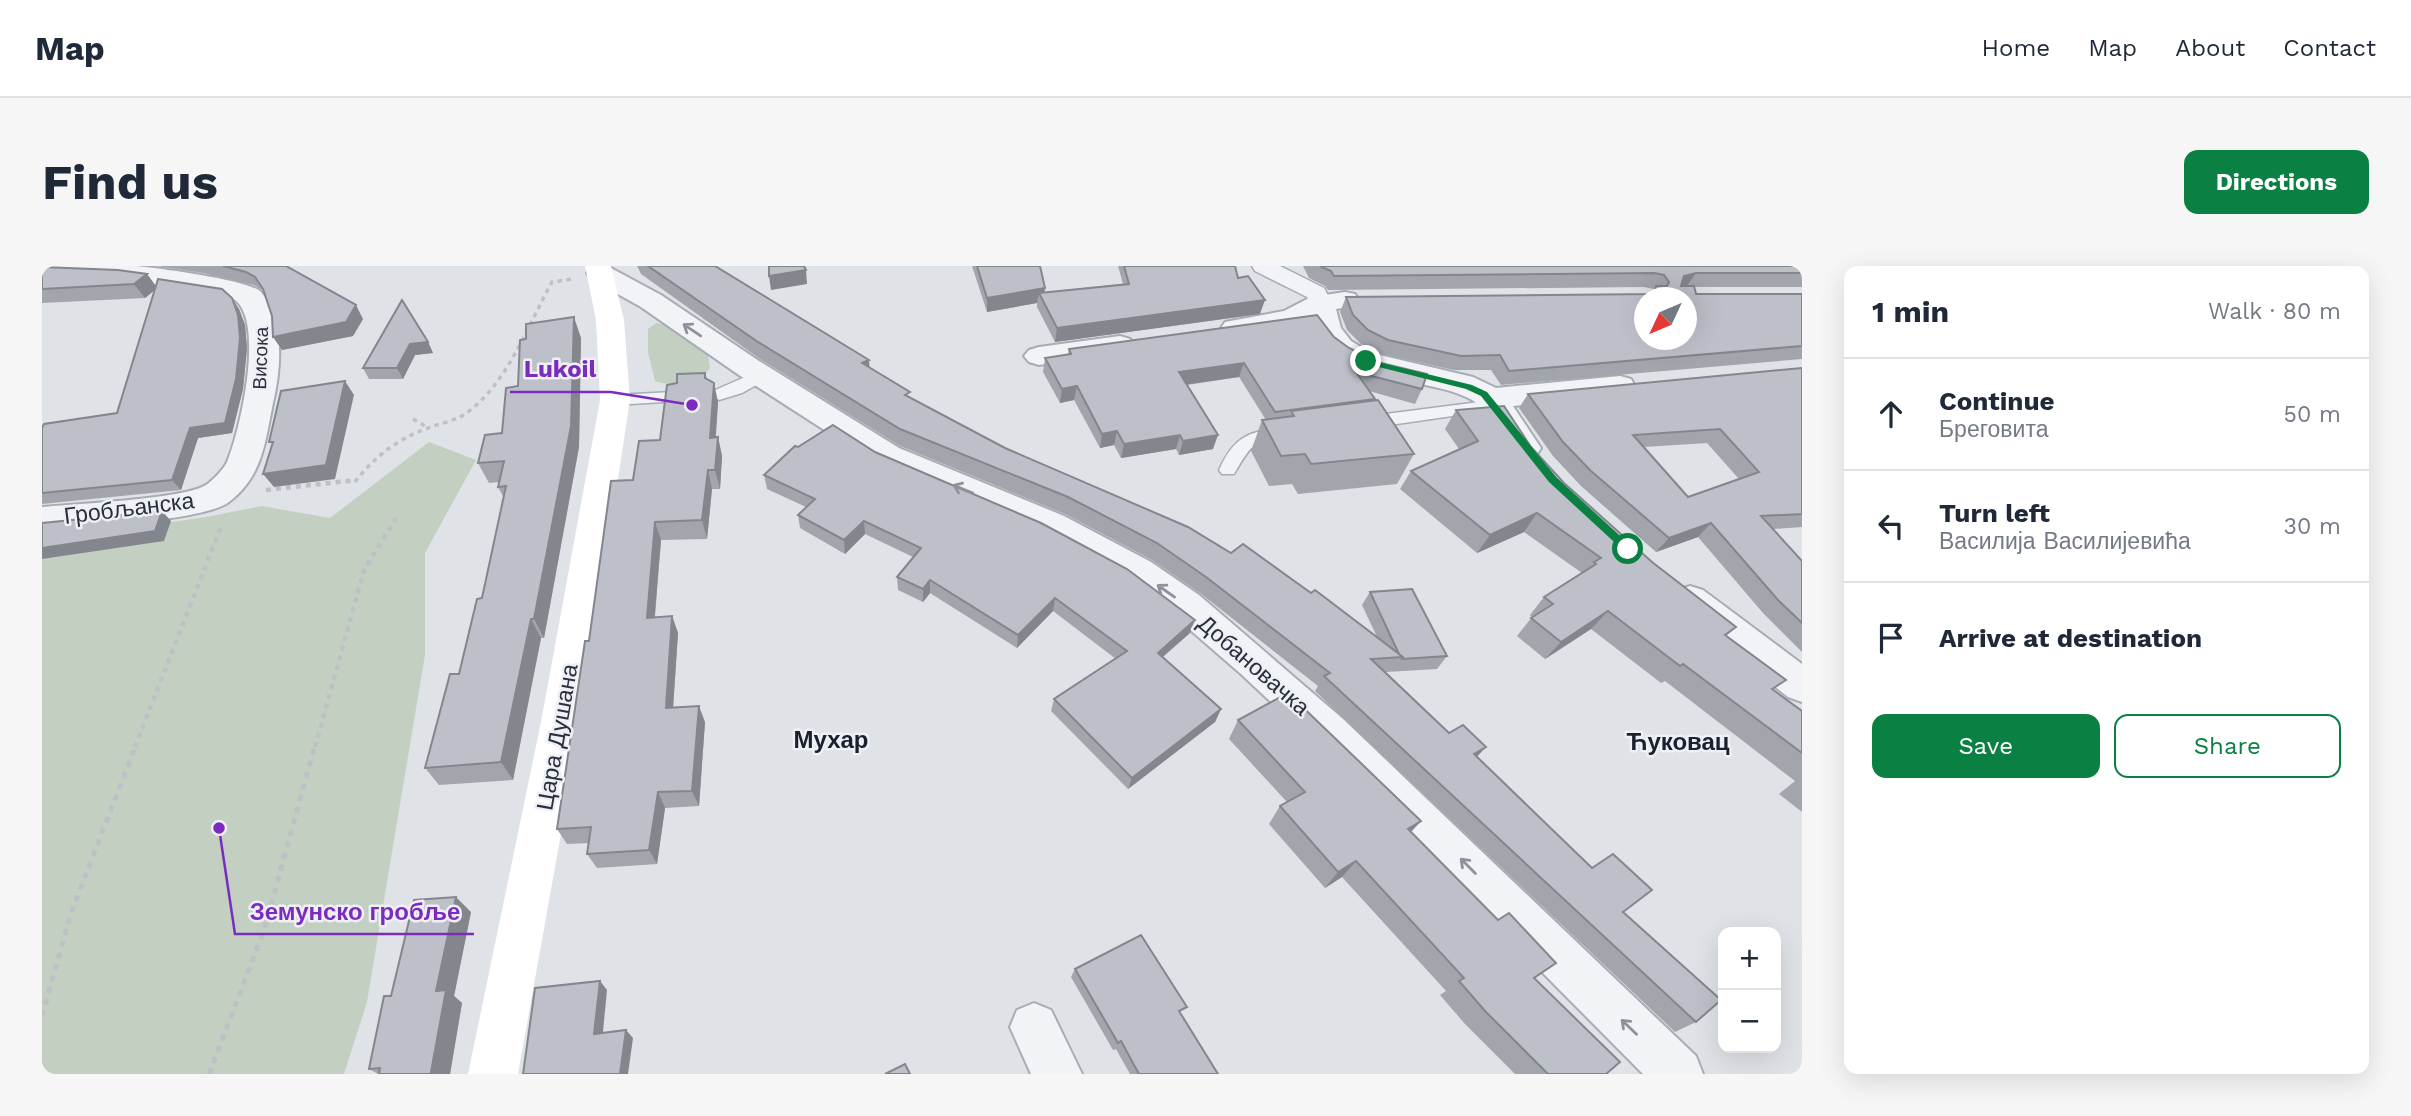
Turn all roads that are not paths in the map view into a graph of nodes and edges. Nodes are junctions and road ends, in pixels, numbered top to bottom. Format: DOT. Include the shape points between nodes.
graph roads {
  1 [pos="1263,266"];
  2 [pos="42,270"];
  3 [pos="599,270"];
  4 [pos="1366,300"];
  5 [pos="1321,303"];
  6 [pos="1211,331"];
  7 [pos="1142,341"];
  8 [pos="1040,356"];
  9 [pos="755,371"];
  10 [pos="1649,383"];
  11 [pos="719,395"];
  12 [pos="673,397"];
  13 [pos="615,400"];
  14 [pos="1492,401"];
  15 [pos="1345,425"];
  16 [pos="1304,430"];
  17 [pos="1228,470"];
  18 [pos="1545,471"];
  19 [pos="216,495"];
  20 [pos="42,519"];
  21 [pos="1664,579"];
  22 [pos="1802,687"];
  23 [pos="1034,1027"];
  24 [pos="493,1074"];
  25 [pos="1057,1074"];
  26 [pos="1678,1074"];
  1 -- 5 [label="street" via="1316,293"];
  2 -- 19 [label="street, Висока" via="164,277 236,290 252,299 261,315 264,343 261,391 242,469"];
  9 -- 3 [label="street, Добановачка, one-way"];
  3 -- 13 [label="main road, Цара Душана" via="610,320"];
  4 -- 5 [label="street"];
  5 -- 6 [label="street" via="1292,318"];
  5 -- 14 [label="street" via="1324,323 1336,342 1356,357 1476,389"];
  7 -- 8 [label="street"];
  9 -- 11 [label="lane" via="736,390"];
  26 -- 9 [label="street, Добановачка, one-way" via="1329,731 1186,605 1138,571 1052,525 888,456"];
  10 -- 14 [label="street"];
  12 -- 13 [label="lane"];
  13 -- 24 [label="main road, Цара Душана" via="561,722"];
  14 -- 15 [label="lane"];
  14 -- 18 [label="street"];
  16 -- 17 [label="lane" via="1253,437 1236,450"];
  19 -- 20 [label="street, Гробљанска" via="178,505"];
  21 -- 22 [label="street"];
  23 -- 25 [label="street"];
}
